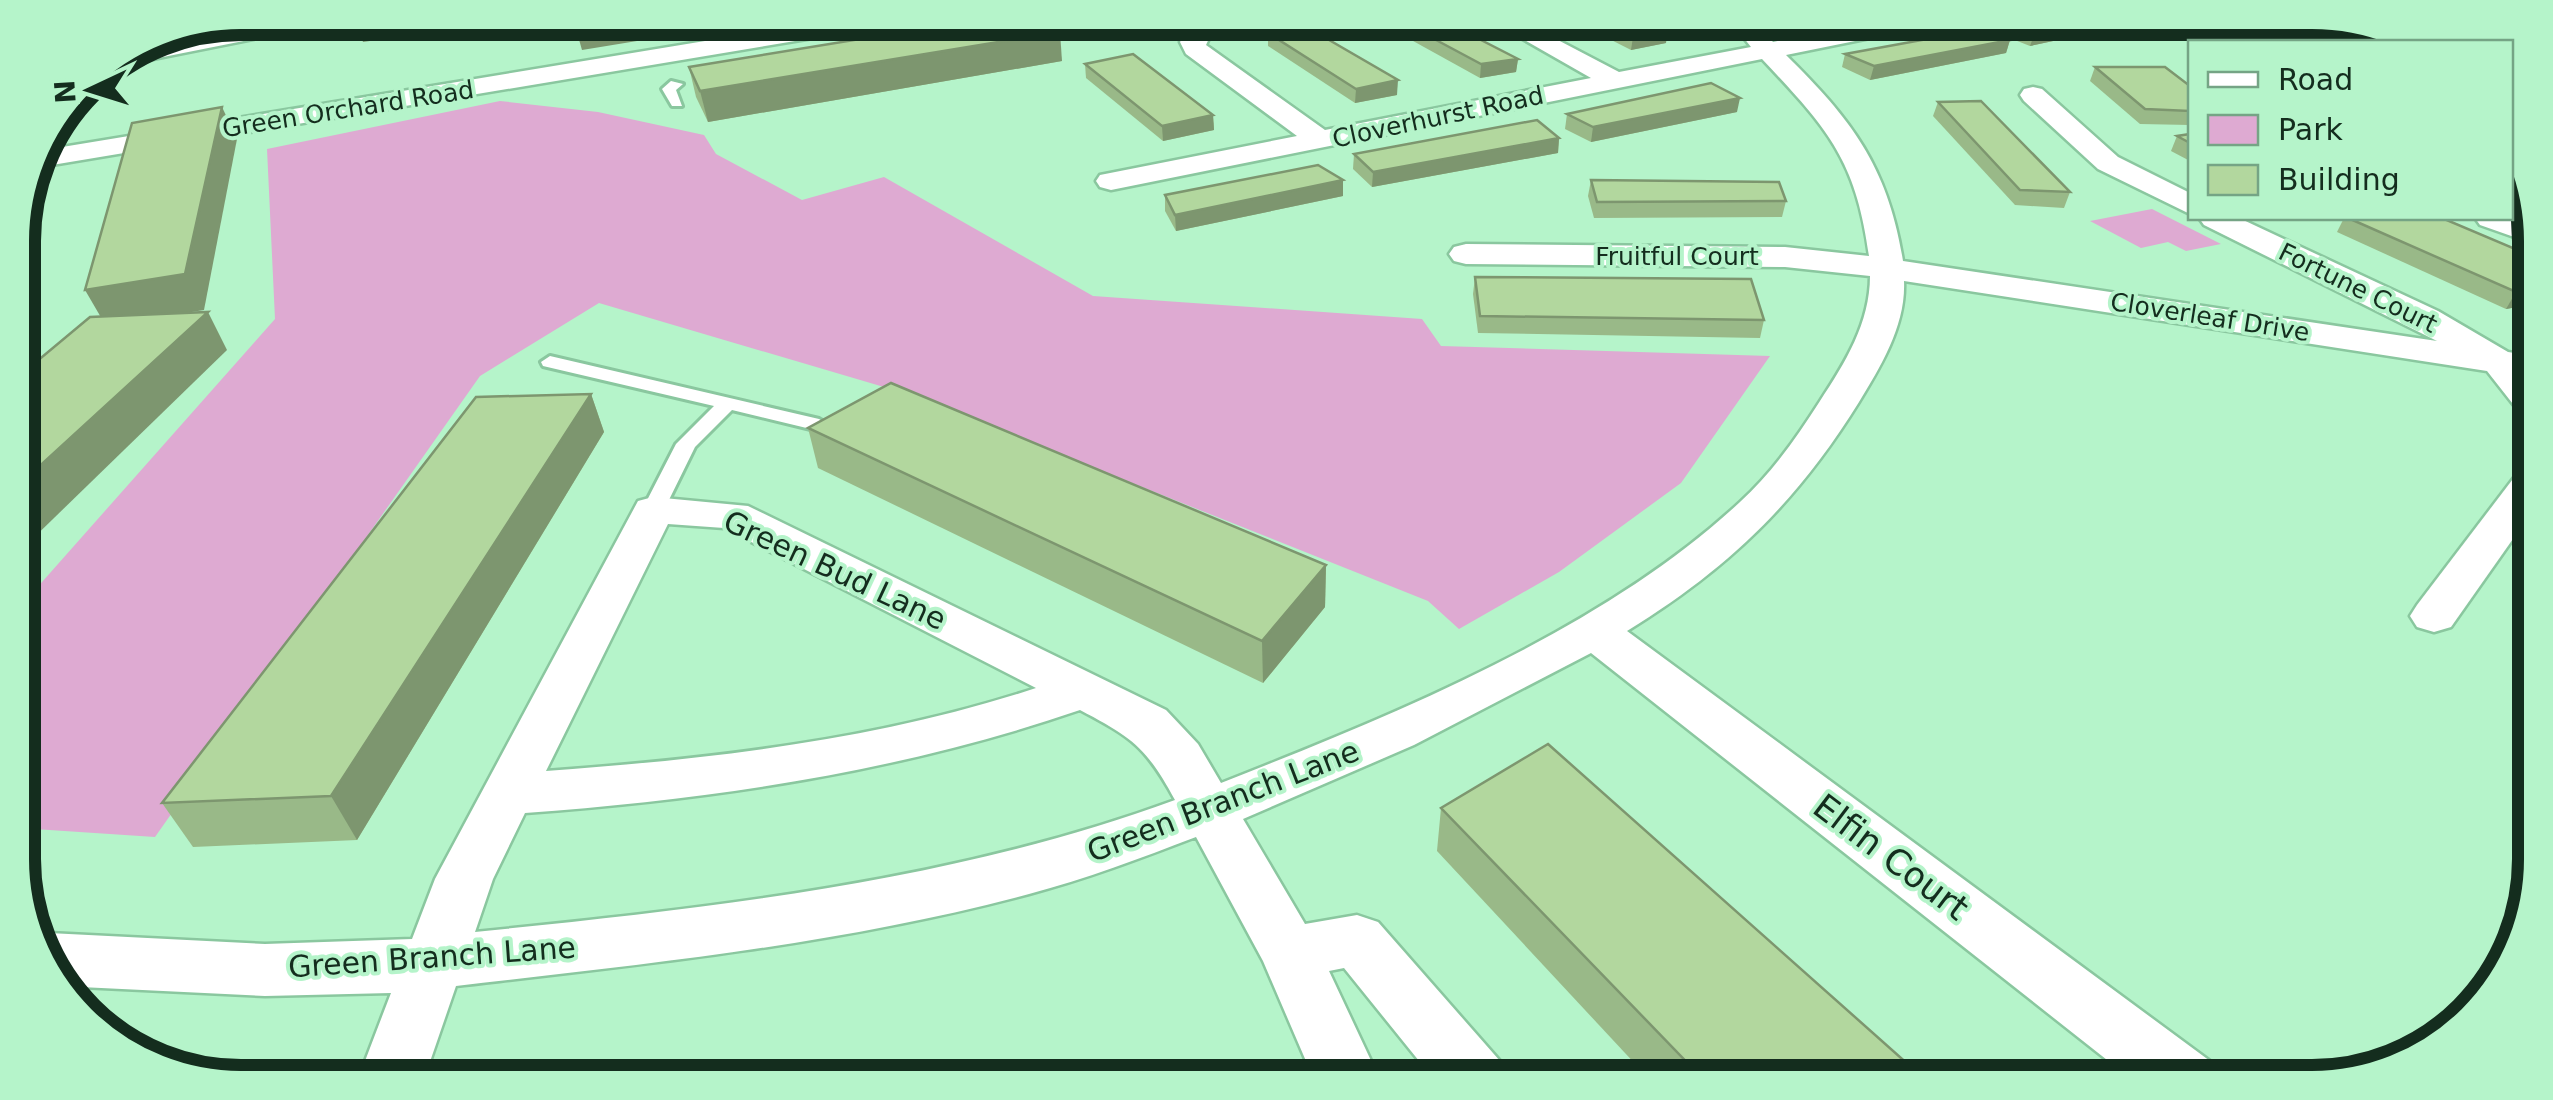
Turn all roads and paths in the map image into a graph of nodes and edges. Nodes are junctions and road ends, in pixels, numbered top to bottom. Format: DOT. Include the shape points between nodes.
graph roads {
  1 [pos="796,35"];
  2 [pos="1197,35"];
  3 [pos="1527,35"];
  4 [pos="1752,35"];
  5 [pos="659,58"];
  6 [pos="1616,81"];
  7 [pos="682,89"];
  8 [pos="2033,95"];
  9 [pos="1322,141"];
  10 [pos="53,157"];
  11 [pos="1111,181"];
  12 [pos="2188,205"];
  13 [pos="2219,220"];
  14 [pos="1466,254"];
  15 [pos="1887,268"];
  16 [pos="550,362"];
  17 [pos="2517,364"];
  18 [pos="728,403"];
  19 [pos="819,425"];
  20 [pos="2518,502"];
  21 [pos="653,510"];
  22 [pos="2434,616"];
  23 [pos="1596,632"];
  24 [pos="1082,691"];
  25 [pos="508,794"];
  26 [pos="1208,810"];
  27 [pos="1290,952"];
  28 [pos="62,960"];
  29 [pos="432,962"];
  30 [pos="396,1065"];
  31 [pos="1340,1065"];
  32 [pos="1462,1065"];
  33 [pos="2164,1065"];
  1 -- 5 [label="street, Green Orchard Road"];
  2 -- 9 [label="street" via="1195,49"];
  3 -- 6 [label="street"];
  4 -- 6 [label="street, Cloverhurst Road"];
  4 -- 15 [label="street, Green Branch Lane" via="1848,138"];
  5 -- 7 [label="street"];
  5 -- 10 [label="street, Green Orchard Road"];
  6 -- 9 [label="street, Cloverhurst Road"];
  8 -- 12 [label="street" via="2108,163"];
  9 -- 11 [label="street, Cloverhurst Road"];
  13 -- 17 [label="street, Fortune Court"];
  14 -- 15 [label="street, Fruitful Court" via="1785,257"];
  15 -- 17 [label="street, Cloverleaf Drive"];
  15 -- 23 [label="street, Green Branch Lane" via="1887,307 1854,378 1800,465 1736,532"];
  16 -- 18 [label="lane"];
  18 -- 19 [label="lane"];
  18 -- 21 [label="lane" via="686,444"];
  20 -- 22 [label="street"];
  21 -- 24 [label="street, Green Bud Lane" via="732,515"];
  21 -- 25 [label="street"];
  23 -- 26 [label="street, Green Branch Lane" via="1383,741"];
  23 -- 33 [label="street, Elfin Court"];
  24 -- 25 [label="street" via="1022,713 793,764"];
  24 -- 26 [label="street, Green Bud Lane" via="1148,723 1180,758"];
  25 -- 29 [label="street" via="464,879"];
  26 -- 27 [label="street, Green Bud Lane"];
  26 -- 29 [label="street, Green Branch Lane" via="1054,864 869,903 681,936"];
  27 -- 31 [label="street, Green Bud Lane"];
  27 -- 32 [label="street" via="1357,940"];
  28 -- 29 [label="street, Green Branch Lane" via="340,970"];
  29 -- 30 [label="street"];
}
